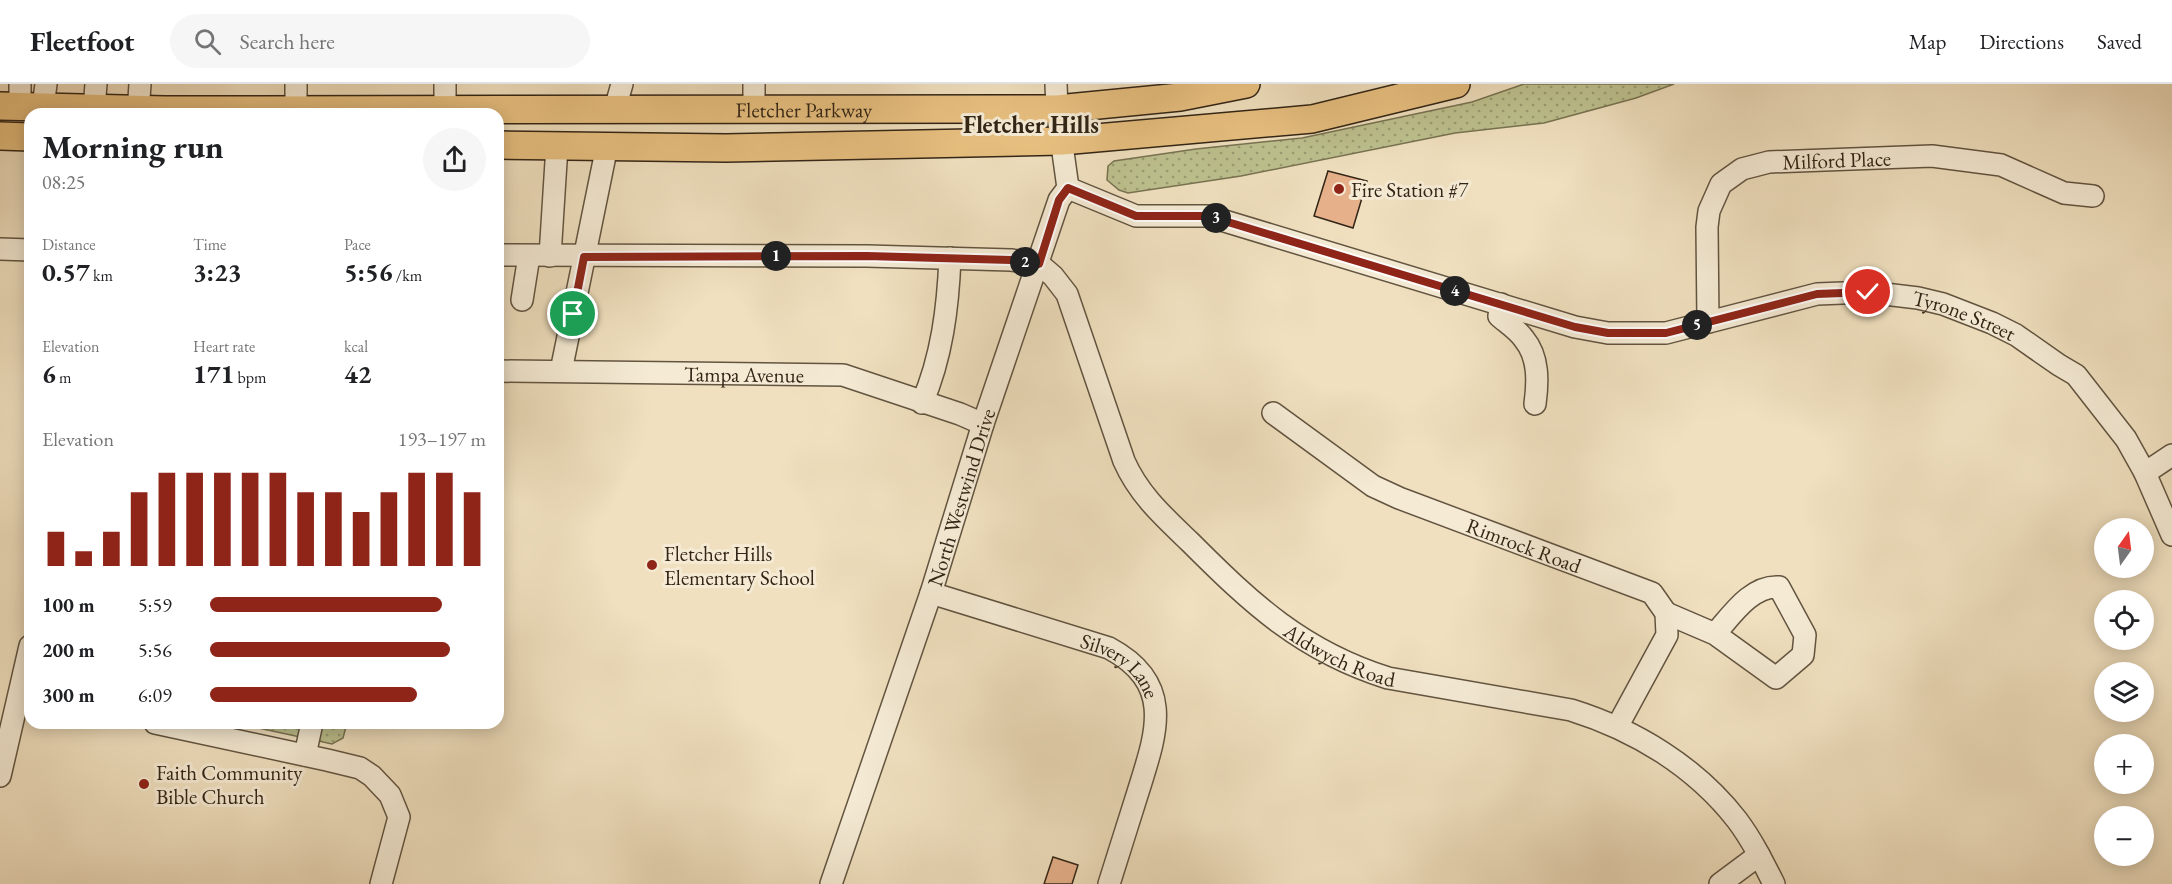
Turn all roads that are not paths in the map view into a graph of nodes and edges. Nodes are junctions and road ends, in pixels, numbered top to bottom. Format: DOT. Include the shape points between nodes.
graph roads {
  1 [pos="1246,84"];
  2 [pos="1456,84"];
  3 [pos="95,96"];
  4 [pos="618,96"];
  5 [pos="296,97"];
  6 [pos="445,97"];
  7 [pos="754,97"];
  8 [pos="1057,97"];
  9 [pos="26,98"];
  10 [pos="139,102"];
  11 [pos="674,109"];
  12 [pos="0,136"];
  13 [pos="24,136"];
  14 [pos="1062,141"];
  15 [pos="504,145"];
  16 [pos="557,146"];
  17 [pos="607,146"];
  18 [pos="1068,188"];
  19 [pos="2093,196"];
  20 [pos="0,249"];
  21 [pos="24,250"];
  22 [pos="504,255"];
  23 [pos="540,256"];
  24 [pos="584,257"];
  25 [pos="950,258"];
  26 [pos="1039,264"];
  27 [pos="522,300"];
  28 [pos="1501,304"];
  29 [pos="1708,322"];
  30 [pos="504,371"];
  31 [pos="561,371"];
  32 [pos="922,403"];
  33 [pos="1535,404"];
  34 [pos="1273,413"];
  35 [pos="983,424"];
  36 [pos="2172,454"];
  37 [pos="2145,473"];
  38 [pos="2172,536"];
  39 [pos="931,593"];
  40 [pos="1666,613"];
  41 [pos="1715,634"];
  42 [pos="24,698"];
  43 [pos="1617,728"];
  44 [pos="194,729"];
  45 [pos="311,729"];
  46 [pos="305,755"];
  47 [pos="0,776"];
  48 [pos="1759,855"];
  49 [pos="381,884"];
  50 [pos="831,884"];
  51 [pos="1109,884"];
  52 [pos="1720,884"];
  53 [pos="1774,884"];
  1 -- 8 [label="main road, Fletcher Parkway" via="1180,97"];
  2 -- 14 [label="main road, Fletcher Parkway" via="1312,119"];
  3 -- 9 [label="main road, Fletcher Parkway"];
  3 -- 10 [label="main road, Fletcher Parkway"];
  4 -- 6 [label="main road, Fletcher Parkway"];
  4 -- 11 [label="main road, Fletcher Parkway"];
  4 -- 16 [label="main road" via="596,132"];
  5 -- 6 [label="main road, Fletcher Parkway"];
  5 -- 10 [label="main road, Fletcher Parkway"];
  7 -- 8 [label="main road, Fletcher Parkway"];
  7 -- 11 [label="main road, Fletcher Parkway"];
  8 -- 14 [label="street"];
  11 -- 17 [label="main road" via="614,131"];
  12 -- 13 [label="main road"];
  14 -- 17 [label="main road, Fletcher Parkway"];
  14 -- 18 [label="street"];
  15 -- 16 [label="main road, Fletcher Parkway"];
  16 -- 17 [label="main road, Fletcher Parkway"];
  16 -- 23 [label="street"];
  17 -- 24 [label="street"];
  18 -- 26 [label="street, North Westwind Drive" via="1059,200"];
  18 -- 28 [label="street, Tyrone Street" via="1136,216 1208,216"];
  19 -- 29 [label="street, Milford Place" via="2064,193 2001,165 1932,156 1769,162 1742,169 1721,184 1709,211"];
  20 -- 21 [label="street"];
  22 -- 23 [label="street"];
  23 -- 24 [label="street"];
  23 -- 27 [label="street"];
  24 -- 25 [label="street"];
  24 -- 31 [label="street"];
  25 -- 26 [label="street"];
  25 -- 32 [label="street" via="948,309"];
  26 -- 35 [label="street, North Westwind Drive"];
  26 -- 43 [label="street, Aldwych Road" via="1067,294 1124,461 1136,484 1239,591 1300,639 1360,669 1388,678 1548,705"];
  28 -- 29 [label="street, Tyrone Street" via="1608,333 1666,333"];
  28 -- 33 [label="street" via="1499,316 1525,339 1533,355 1538,380"];
  29 -- 37 [label="street, Tyrone Street" via="1817,294 1843,292 1918,298 1968,312 2016,335 2076,375 2126,439"];
  30 -- 31 [label="street, Tampa Avenue"];
  31 -- 32 [label="street, Tampa Avenue" via="843,375"];
  32 -- 35 [label="street, Tampa Avenue"];
  34 -- 40 [label="street, Rimrock Road" via="1373,486 1653,593"];
  35 -- 39 [label="street, North Westwind Drive"];
  36 -- 37 [label="street"];
  37 -- 38 [label="street, Tyrone Street"];
  39 -- 50 [label="street, North Westwind Drive"];
  39 -- 51 [label="street, Silvery Lane" via="1109,648 1131,662 1147,683 1155,704 1155,737"];
  40 -- 41 [label="street"];
  40 -- 43 [label="street" via="1667,635"];
  41 -- 41 [label="street" via="1757,592 1769,586 1779,587 1805,635 1803,655 1776,678"];
  42 -- 47 [label="street"];
  43 -- 48 [label="street, Aldwych Road" via="1659,750 1700,781 1737,820"];
  44 -- 46 [label="street"];
  45 -- 46 [label="street"];
  46 -- 49 [label="street" via="360,768 390,795 399,817"];
  48 -- 52 [label="street"];
  48 -- 53 [label="street, Aldwych Road"];
}
